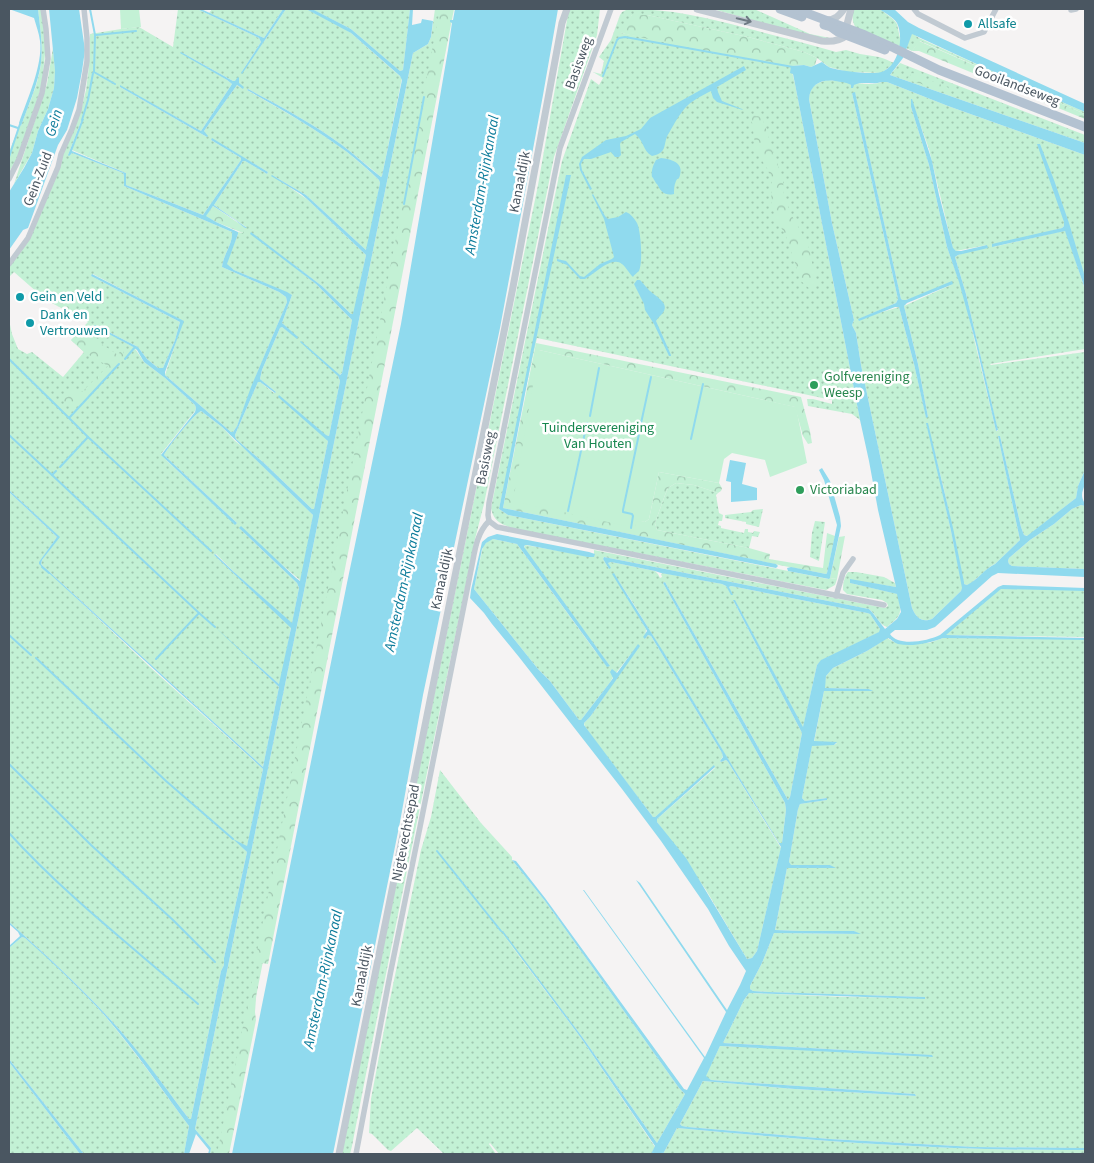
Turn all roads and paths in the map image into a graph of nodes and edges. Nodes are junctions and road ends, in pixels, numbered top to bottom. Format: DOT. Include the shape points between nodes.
graph roads {
  1 [pos="43,9"];
  2 [pos="84,9"];
  3 [pos="568,9"];
  4 [pos="611,9"];
  5 [pos="697,9"];
  6 [pos="780,9"];
  7 [pos="796,9"];
  8 [pos="844,9"];
  9 [pos="851,9"];
  10 [pos="914,9"];
  11 [pos="996,9"];
  12 [pos="1071,9"];
  13 [pos="1076,9"];
  14 [pos="824,19"];
  15 [pos="846,31"];
  16 [pos="1085,127"];
  17 [pos="9,179"];
  18 [pos="9,264"];
  19 [pos="489,521"];
  20 [pos="853,558"];
  21 [pos="836,596"];
  22 [pos="884,605"];
  23 [pos="339,1154"];
  24 [pos="356,1154"];
  1 -- 17 [label="street" via="48,59 42,93"];
  2 -- 18 [label="street, Gein-Zuid" via="87,61 79,110 28,238"];
  3 -- 23 [label="street, Kanaaldijk" via="562,23 511,297"];
  4 -- 19 [label="street, Basisweg" via="560,148 489,503"];
  5 -- 15 [label="street, one-way" via="822,41 845,38"];
  6 -- 15 [label="main road, Gooilandseweg" via="838,32"];
  7 -- 14 [label="main road, Gooilandseweg"];
  8 -- 14 [label="street" via="837,17"];
  9 -- 15 [label="street"];
  10 -- 11 [label="street" via="965,38 984,32"];
  12 -- 13 [label="street"];
  14 -- 15 [label="main road, Gooilandseweg"];
  15 -- 16 [label="main road, Gooilandseweg" via="931,69"];
  19 -- 21 [label="street" via="497,527"];
  19 -- 24 [label="street, Nigtevechtsepad" via="479,535 472,565"];
  20 -- 21 [label="street" via="843,573"];
  21 -- 22 [label="street"];
}
